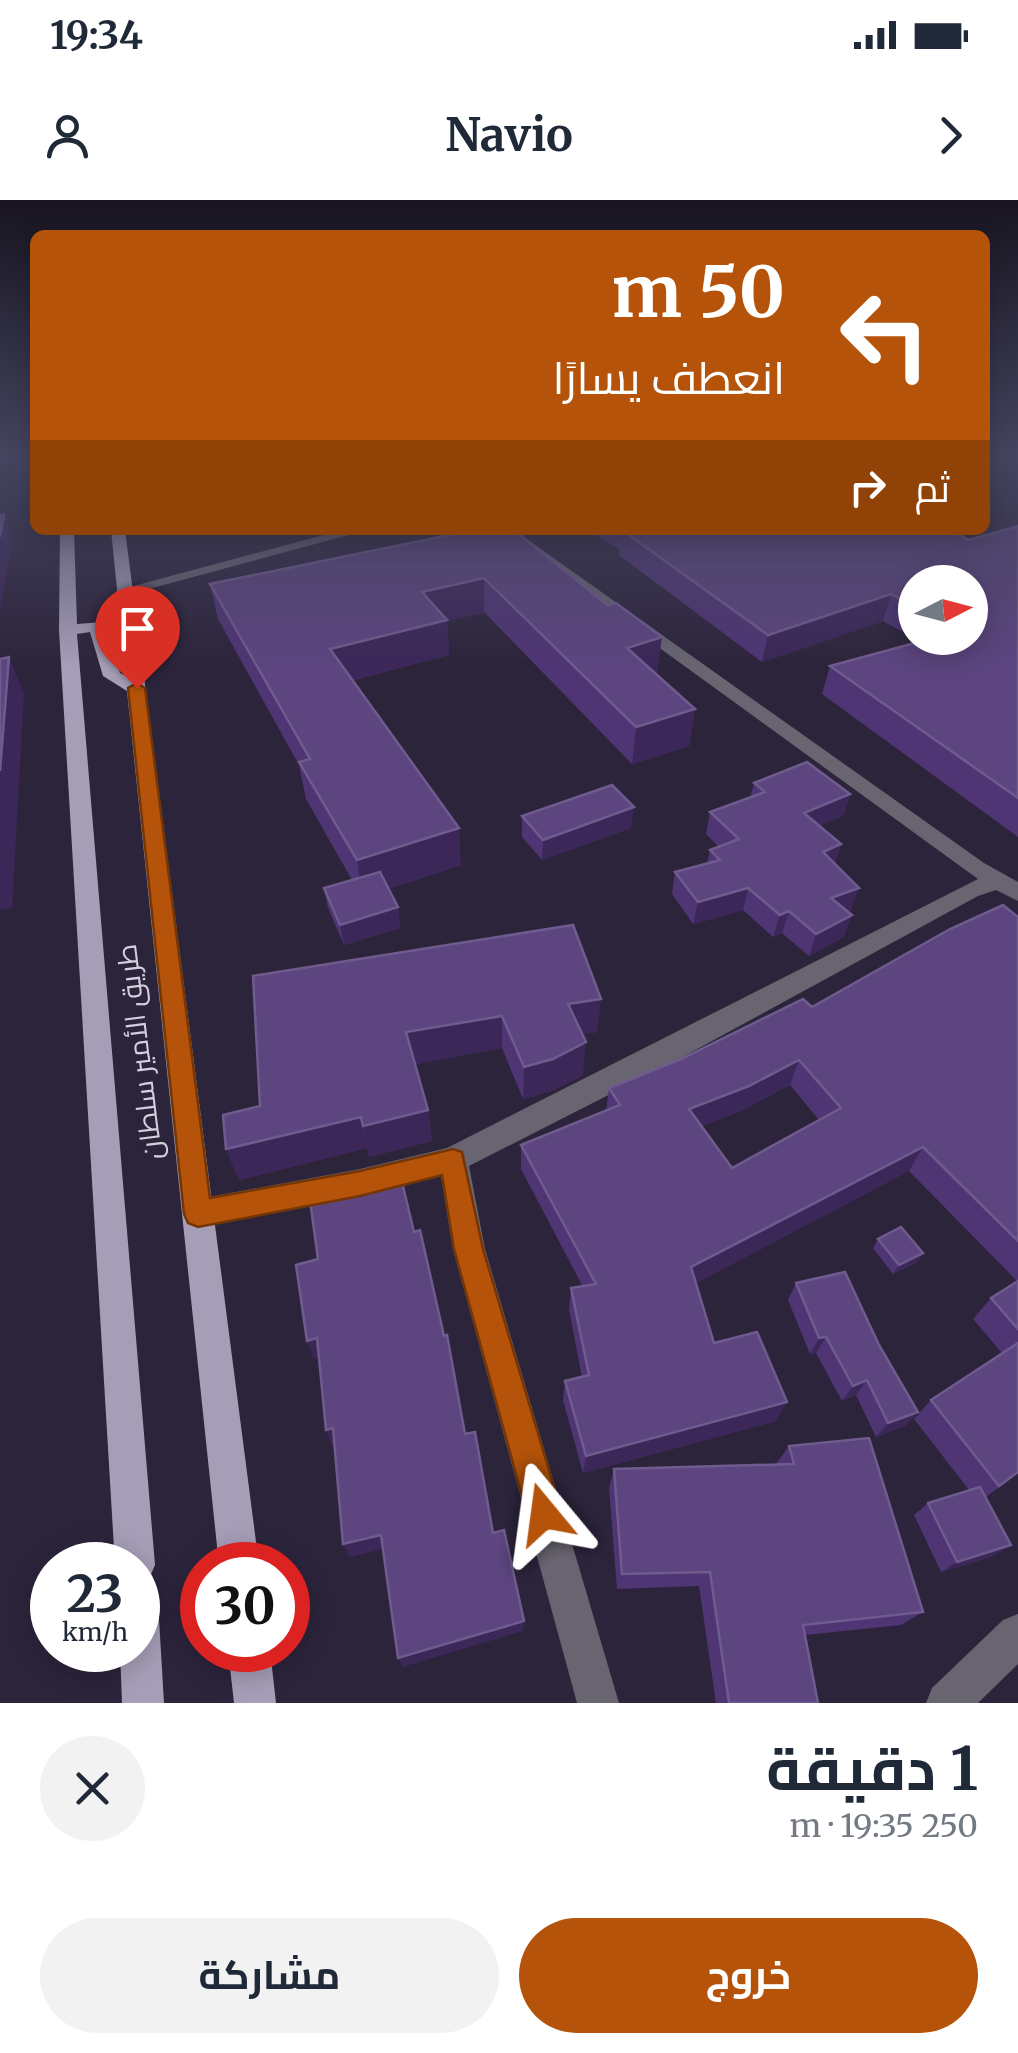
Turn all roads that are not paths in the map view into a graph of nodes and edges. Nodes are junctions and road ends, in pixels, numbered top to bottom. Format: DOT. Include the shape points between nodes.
graph roads {
  1 [pos="67,535"];
  2 [pos="118,535"];
  3 [pos="341,535"];
  4 [pos="511,535"];
  5 [pos="123,591"];
  6 [pos="68,630"];
  7 [pos="137,688"];
  8 [pos="1008,887"];
  9 [pos="453,1160"];
  10 [pos="198,1214"];
  11 [pos="134,1542"];
  12 [pos="236,1542"];
  13 [pos="1018,1635"];
  14 [pos="141,1672"];
  15 [pos="251,1672"];
  16 [pos="143,1703"];
  17 [pos="255,1703"];
  18 [pos="598,1703"];
  19 [pos="947,1703"];
  1 -- 6 [label="main road, طريق الأمير سلطان"];
  2 -- 5 [label="main road, طريق الأمير سلطان"];
  3 -- 5 [label="street"];
  4 -- 8 [label="street"];
  5 -- 7 [label="main road, طريق الأمير سلطان"];
  6 -- 7 [label="main road" via="97,626 112,676"];
  6 -- 11 [label="main road, طريق الأمير سلطان"];
  7 -- 10 [label="main road, طريق الأمير سلطان"];
  8 -- 9 [label="street" via="970,890"];
  9 -- 10 [label="street"];
  9 -- 18 [label="street" via="469,1249"];
  10 -- 12 [label="main road, طريق الأمير سلطان"];
  13 -- 19 [label="street"];
  14 -- 16 [label="main road"];
  15 -- 17 [label="main road"];
}
